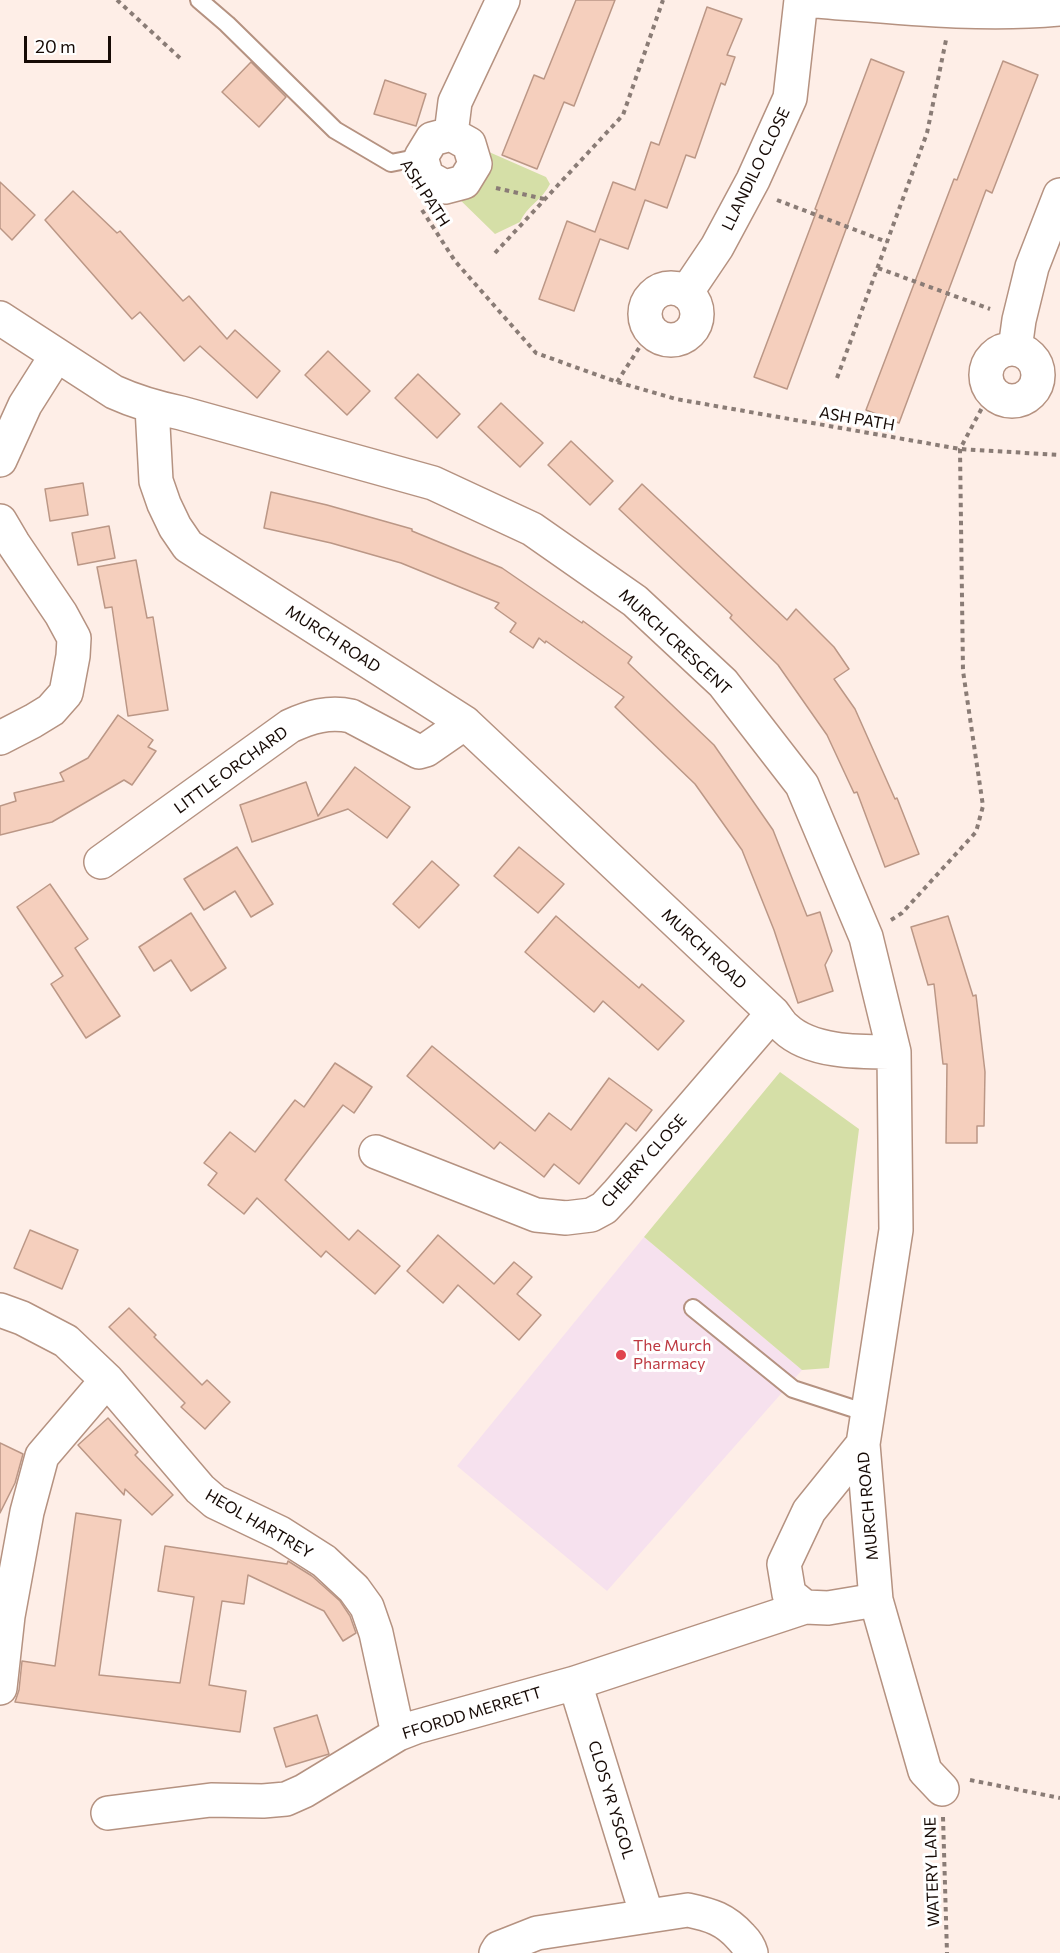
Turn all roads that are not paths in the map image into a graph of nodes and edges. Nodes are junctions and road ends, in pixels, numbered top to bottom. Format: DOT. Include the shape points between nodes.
graph roads {
  1 [pos="199,0"];
  2 [pos="503,0"];
  3 [pos="802,0"];
  4 [pos="1060,9"];
  5 [pos="452,134"];
  6 [pos="422,157"];
  7 [pos="1060,195"];
  8 [pos="0,318"];
  9 [pos="650,331"];
  10 [pos="1017,334"];
  11 [pos="56,356"];
  12 [pos="152,407"];
  13 [pos="0,460"];
  14 [pos="0,521"];
  15 [pos="465,723"];
  16 [pos="0,738"];
  17 [pos="101,862"];
  18 [pos="773,1013"];
  19 [pos="894,1052"];
  20 [pos="376,1152"];
  21 [pos="693,1308"];
  22 [pos="0,1310"];
  23 [pos="107,1380"];
  24 [pos="865,1429"];
  25 [pos="876,1600"];
  26 [pos="806,1607"];
  27 [pos="4,1615"];
  28 [pos="574,1683"];
  29 [pos="0,1688"];
  30 [pos="398,1734"];
  31 [pos="933,1780"];
  32 [pos="108,1813"];
  33 [pos="647,1916"];
  34 [pos="496,1953"];
  35 [pos="751,1953"];
  1 -- 6 [label="lane" via="335,130 391,163"];
  2 -- 5 [label="street" via="455,102"];
  3 -- 4 [label="street" via="950,10"];
  3 -- 9 [label="street, LLANDILO CLOSE" via="790,98 717,247 686,292 670,288 654,294 645,307"];
  5 -- 6 [label="street" via="432,139"];
  5 -- 6 [label="street" via="469,144 475,164 464,182 445,187 427,177"];
  7 -- 10 [label="street" via="1032,267"];
  8 -- 11 [label="street"];
  10 -- 10 [label="street" via="987,366 991,391 1005,401 1030,395 1038,380 1036,363"];
  11 -- 12 [label="street" via="114,392"];
  11 -- 13 [label="street" via="25,405"];
  12 -- 15 [label="street, MURCH ROAD" via="156,482 175,527 188,546"];
  12 -- 19 [label="street, MURCH CRESCENT" via="433,483 532,529 635,601 723,683 802,785 866,937"];
  14 -- 16 [label="street" via="74,638 66,693 51,710"];
  15 -- 17 [label="street, LITTLE ORCHARD" via="419,752 351,716 338,713 307,719 290,726"];
  15 -- 18 [label="street, MURCH ROAD"];
  18 -- 19 [label="street, MURCH ROAD" via="786,1029 807,1041 843,1052"];
  18 -- 20 [label="street, CHERRY CLOSE" via="618,1193 591,1215 536,1215"];
  19 -- 24 [label="street, MURCH ROAD" via="896,1230"];
  21 -- 24 [label="lane" via="793,1389"];
  22 -- 23 [label="street, HEOL HARTREY" via="66,1341"];
  23 -- 27 [label="street" via="42,1456"];
  23 -- 30 [label="street, HEOL HARTREY" via="200,1490 215,1502 280,1533 324,1562 354,1589 367,1607 376,1633"];
  24 -- 25 [label="street, MURCH ROAD"];
  24 -- 26 [label="street" via="809,1511 784,1564 789,1594"];
  25 -- 26 [label="street, FFORDD MERRETT" via="828,1608"];
  25 -- 31 [label="street, MURCH ROAD"];
  26 -- 28 [label="street, FFORDD MERRETT"];
  27 -- 29 [label="street"];
  28 -- 30 [label="street, FFORDD MERRETT"];
  28 -- 33 [label="street, CLOS YR YSGOL"];
  30 -- 32 [label="street, FFORDD MERRETT" via="286,1799 212,1800"];
  33 -- 34 [label="street" via="537,1933 499,1948"];
  33 -- 35 [label="street" via="688,1910 711,1916 730,1924 750,1946"];
}
